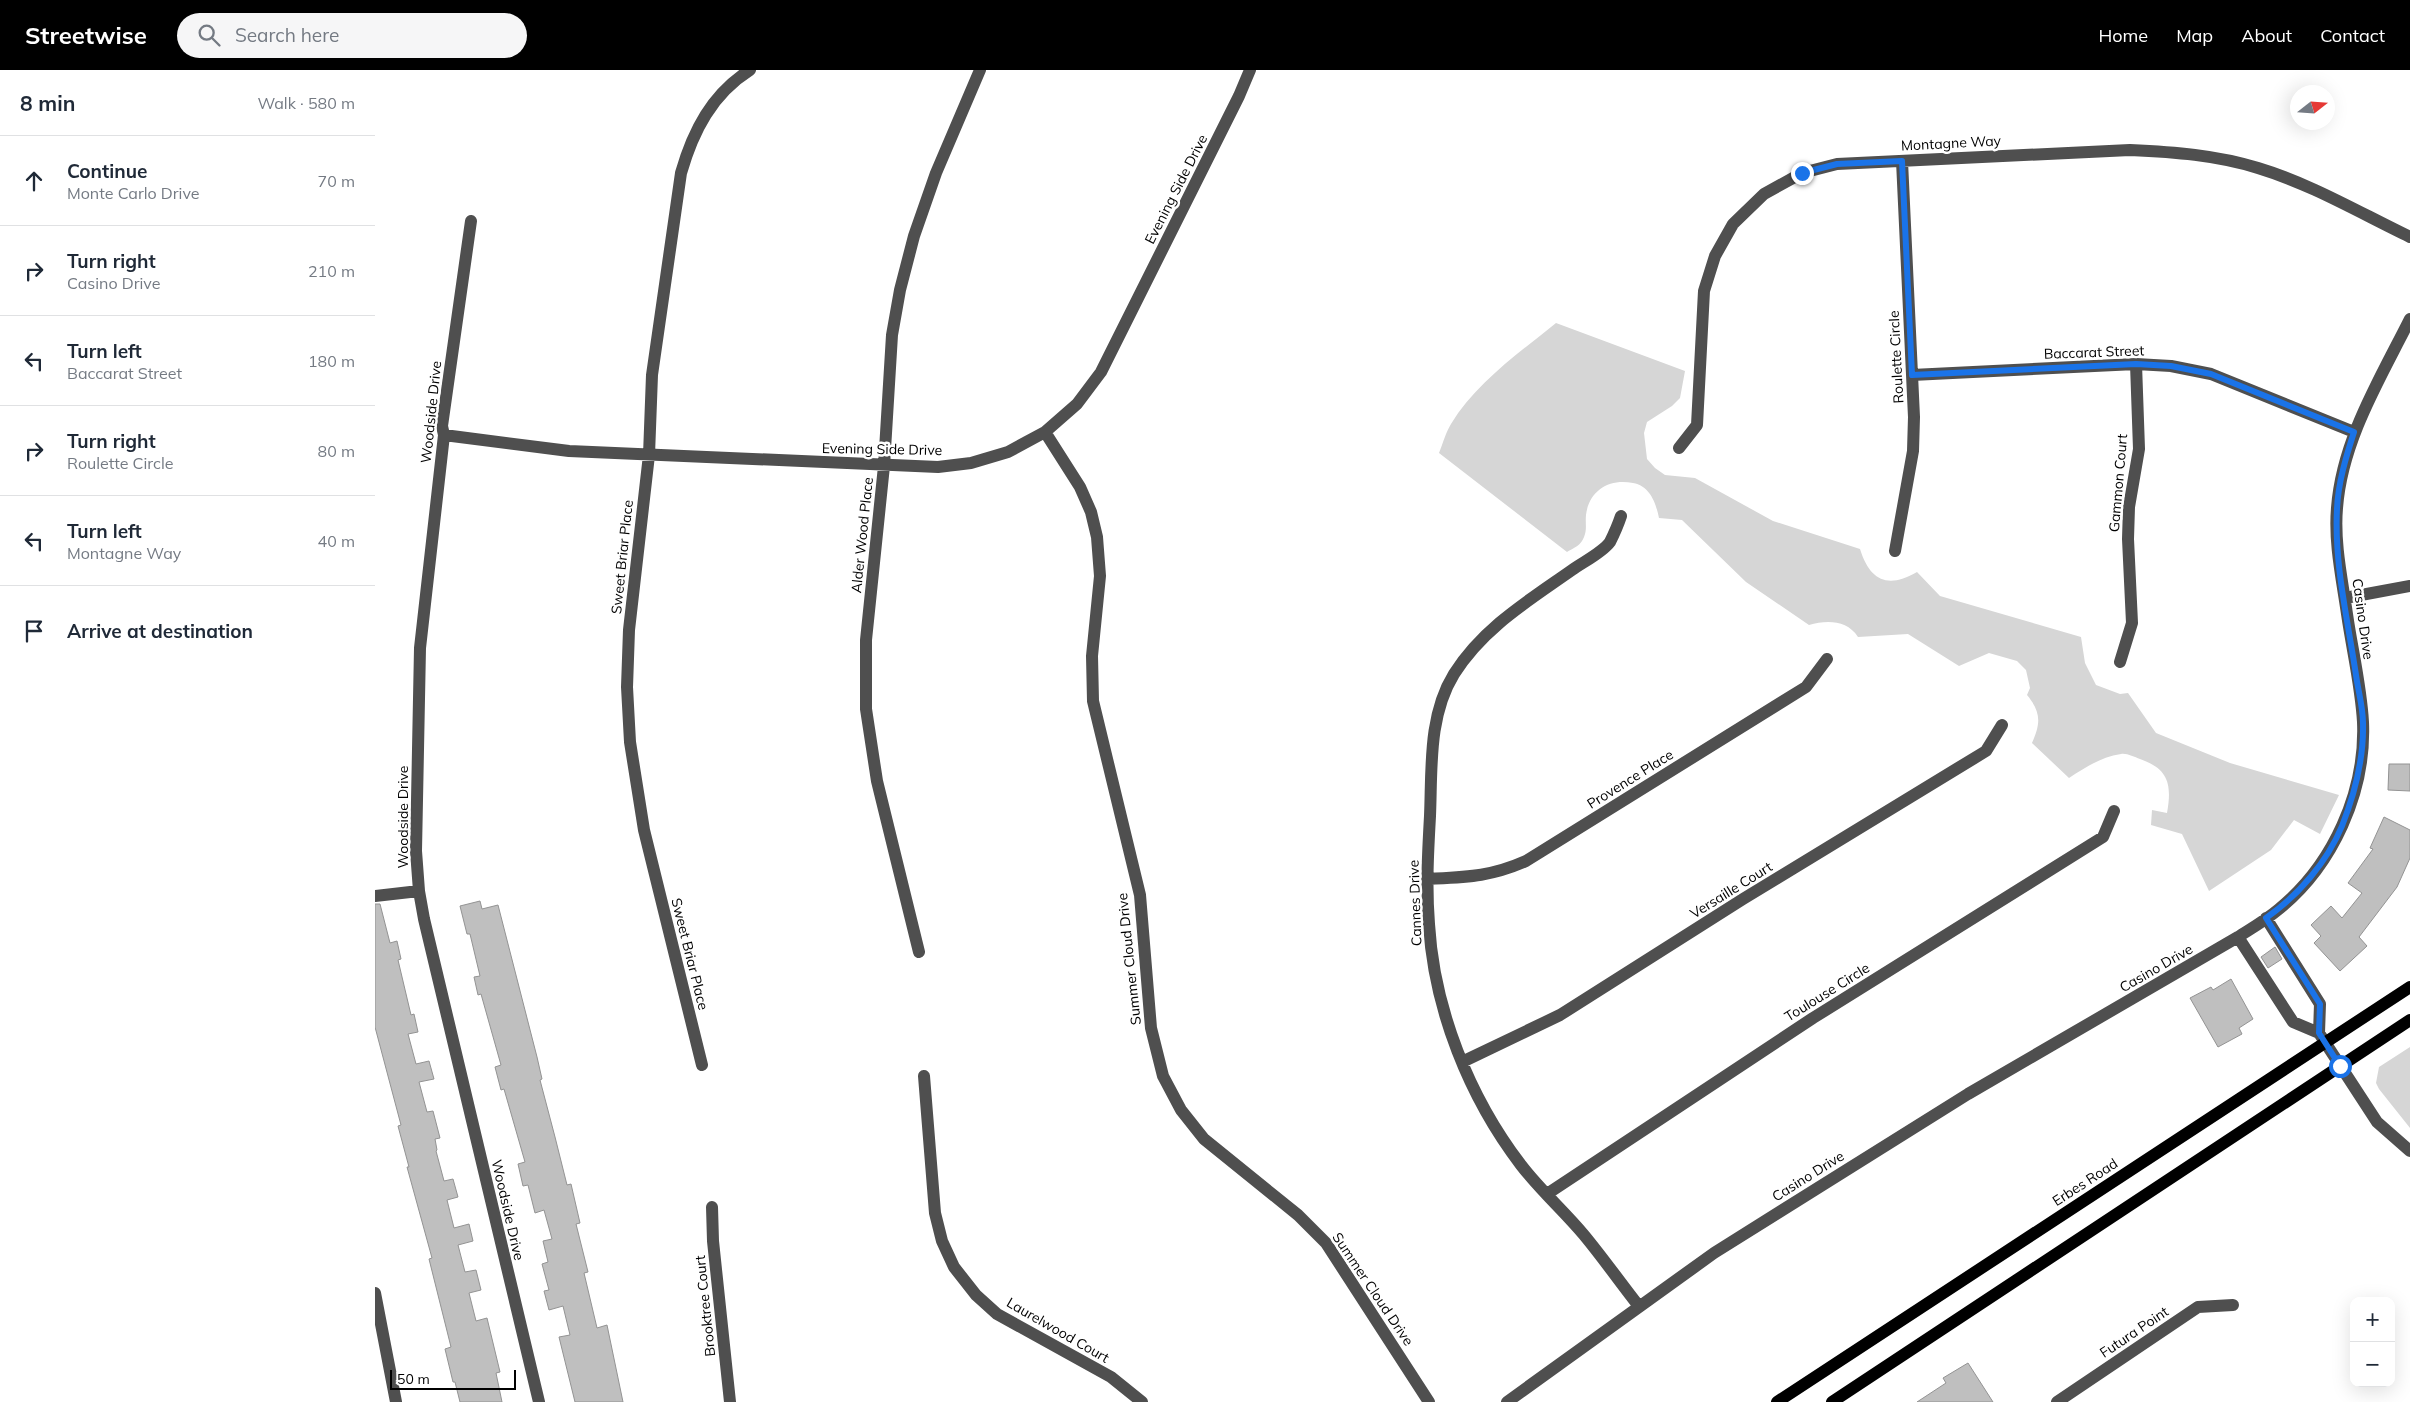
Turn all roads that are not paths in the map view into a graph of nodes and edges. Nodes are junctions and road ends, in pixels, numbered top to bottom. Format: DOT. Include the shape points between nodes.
graph roads {
  1 [pos="750,70"];
  2 [pos="980,70"];
  3 [pos="1250,70"];
  4 [pos="1902,161"];
  5 [pos="471,221"];
  6 [pos="2410,237"];
  7 [pos="2410,319"];
  8 [pos="2136,364"];
  9 [pos="1912,375"];
  10 [pos="1045,432"];
  11 [pos="2354,432"];
  12 [pos="444,435"];
  13 [pos="1679,448"];
  14 [pos="649,455"];
  15 [pos="884,466"];
  16 [pos="1621,516"];
  17 [pos="1895,551"];
  18 [pos="2410,586"];
  19 [pos="2345,598"];
  20 [pos="1827,659"];
  21 [pos="2120,662"];
  22 [pos="2002,725"];
  23 [pos="2115,811"];
  24 [pos="1427,879"];
  25 [pos="419,891"];
  26 [pos="375,896"];
  27 [pos="2266,918"];
  28 [pos="2238,937"];
  29 [pos="919,952"];
  30 [pos="2410,987"];
  31 [pos="2410,1020"];
  32 [pos="2322,1038"];
  33 [pos="1462,1062"];
  34 [pos="702,1065"];
  35 [pos="2340,1066"];
  36 [pos="924,1076"];
  37 [pos="2410,1151"];
  38 [pos="1547,1194"];
  39 [pos="712,1207"];
  40 [pos="375,1293"];
  41 [pos="1638,1305"];
  42 [pos="2233,1305"];
  43 [pos="377,1317"];
  44 [pos="1515,1396"];
  45 [pos="396,1402"];
  46 [pos="539,1402"];
  47 [pos="730,1402"];
  48 [pos="1142,1402"];
  49 [pos="1429,1402"];
  50 [pos="1777,1402"];
  51 [pos="1832,1402"];
  52 [pos="2057,1402"];
  1 -- 14 [label="street, Sweet Briar Place" via="713,103 690,141 681,173 652,375"];
  2 -- 15 [label="street, Alder Wood Place" via="913,236 892,335"];
  3 -- 10 [label="street, Evening Side Drive" via="1101,372 1077,404"];
  4 -- 6 [label="street, Montagne Way" via="2131,150 2211,156 2299,182"];
  4 -- 9 [label="street, Roulette Circle"];
  4 -- 13 [label="street, Montagne Way" via="1837,164 1802,173 1764,194 1733,224 1715,256 1704,291 1697,425"];
  5 -- 12 [label="street, Woodside Drive" via="442,426"];
  7 -- 11 [label="street, Casino Drive"];
  8 -- 9 [label="street, Baccarat Street"];
  8 -- 11 [label="street, Baccarat Street" via="2171,366 2211,374"];
  8 -- 21 [label="street, Gammon Court" via="2139,449 2129,507 2128,539 2132,624"];
  9 -- 17 [label="street, Roulette Circle" via="1913,451"];
  10 -- 15 [label="street, Evening Side Drive" via="1008,452 971,463 937,467"];
  10 -- 49 [label="street, Summer Cloud Drive" via="1080,487 1097,537 1100,576 1092,656 1093,700 1140,895 1151,1028 1163,1076 1181,1110 1204,1139 1298,1215 1326,1243"];
  11 -- 19 [label="street, Casino Drive" via="2343,467 2337,509"];
  12 -- 14 [label="street, Evening Side Drive" via="569,451"];
  12 -- 25 [label="street, Woodside Drive" via="420,648 416,851"];
  14 -- 15 [label="street, Evening Side Drive"];
  14 -- 34 [label="street, Sweet Briar Place" via="629,630 627,687 630,742 644,830"];
  15 -- 29 [label="street, Alder Wood Place" via="866,640 866,709 877,781"];
  16 -- 24 [label="street, Cannes Drive" via="1609,544 1499,621 1473,646 1453,677 1441,705 1434,736"];
  18 -- 19 [label="street"];
  19 -- 27 [label="street, Casino Drive" via="2363,722 2361,762 2353,798 2336,840 2320,864 2279,909"];
  20 -- 24 [label="street, Provence Place" via="1806,687 1526,861 1481,877"];
  22 -- 33 [label="street, Versaille Court" via="1985,751 1560,1015"];
  23 -- 38 [label="street, Toulouse Circle" via="2103,837 1813,1018"];
  24 -- 33 [label="street, Cannes Drive" via="1434,970"];
  25 -- 26 [label="street"];
  25 -- 46 [label="street, Woodside Drive" via="423,920"];
  27 -- 28 [label="street, Casino Drive"];
  27 -- 32 [label="street" via="2320,1004"];
  28 -- 32 [label="street" via="2293,1022"];
  28 -- 41 [label="street, Casino Drive" via="1968,1094 1714,1253"];
  30 -- 32 [label="main road, Erbes Road"];
  31 -- 35 [label="main road"];
  32 -- 35 [label="street"];
  32 -- 50 [label="main road, Erbes Road"];
  33 -- 38 [label="street, Cannes Drive" via="1499,1134"];
  35 -- 37 [label="street" via="2377,1122"];
  35 -- 51 [label="main road"];
  36 -- 48 [label="street, Laurelwood Court" via="935,1213 954,1267 976,1295 997,1314 1111,1377"];
  38 -- 41 [label="street, Cannes Drive"];
  39 -- 47 [label="street, Brooktree Court"];
  40 -- 43 [label="street"];
  41 -- 44 [label="street, Casino Drive"];
  42 -- 52 [label="street, Futura Point" via="2198,1307"];
  43 -- 45 [label="street"];
}
